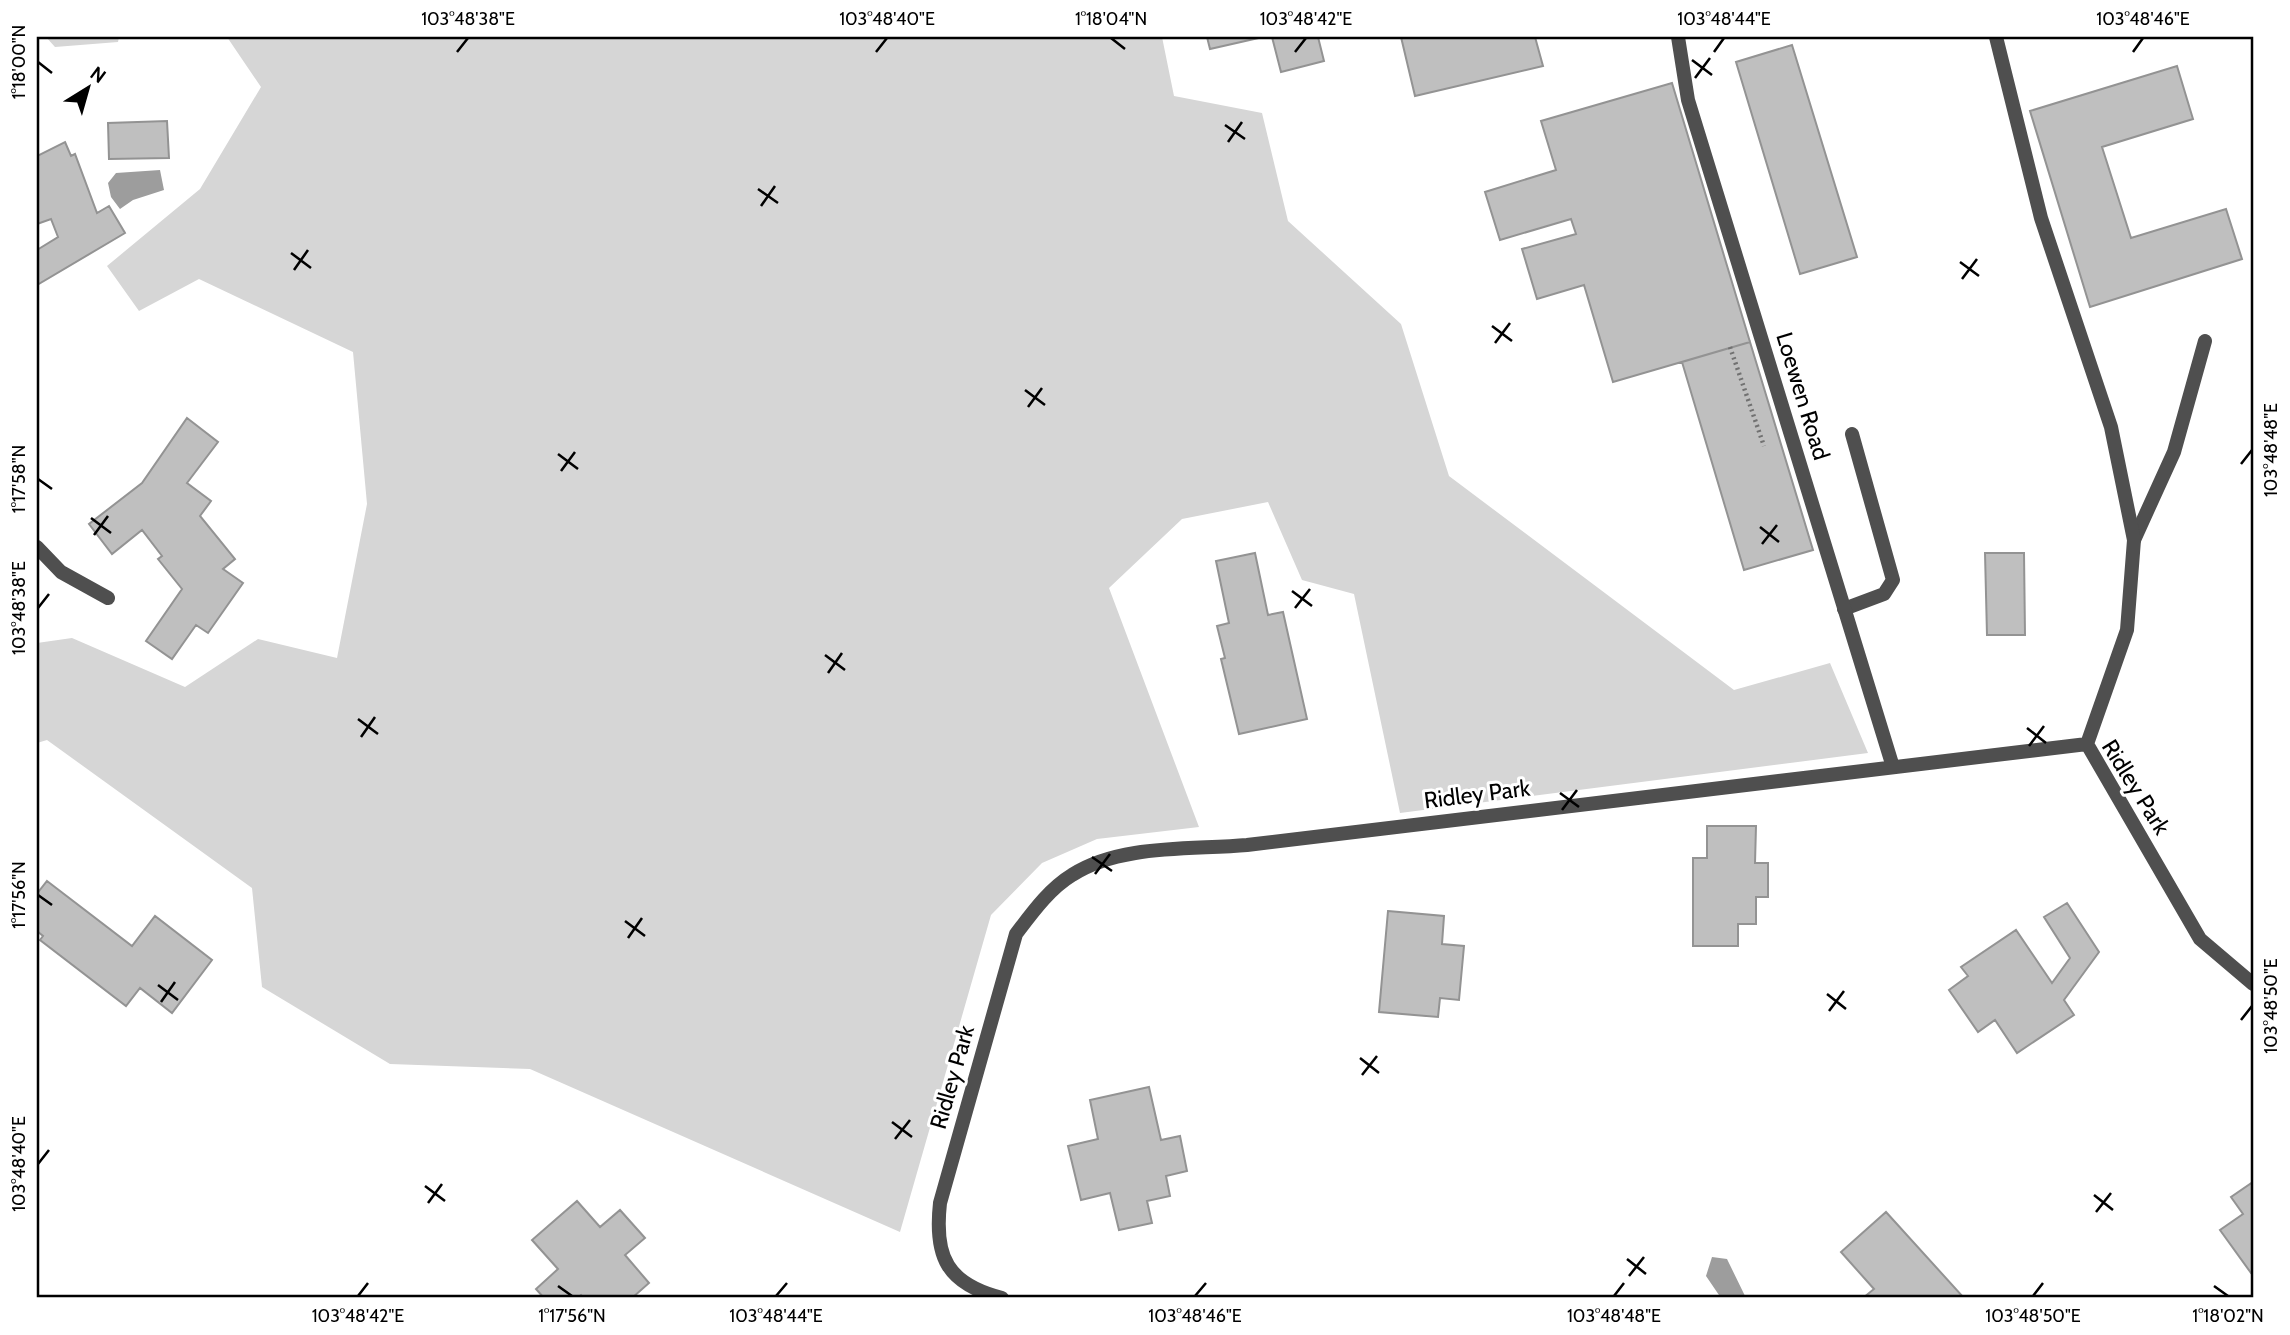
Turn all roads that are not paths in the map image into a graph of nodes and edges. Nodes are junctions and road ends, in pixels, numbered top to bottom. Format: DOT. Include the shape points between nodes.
graph roads {
  1 [pos="1678,37"];
  2 [pos="1996,37"];
  3 [pos="2205,341"];
  4 [pos="1852,434"];
  5 [pos="2134,540"];
  6 [pos="37,547"];
  7 [pos="108,598"];
  8 [pos="1844,609"];
  9 [pos="2087,744"];
  10 [pos="1893,767"];
  11 [pos="2253,984"];
  12 [pos="1002,1298"];
  1 -- 8 [label="street, Loewen Road" via="1688,100"];
  2 -- 5 [label="street" via="2041,218 2111,426"];
  3 -- 5 [label="street" via="2174,452"];
  4 -- 8 [label="street" via="1893,580 1884,594"];
  5 -- 9 [label="street" via="2127,629"];
  6 -- 7 [label="street" via="61,572"];
  8 -- 10 [label="street, Loewen Road"];
  9 -- 10 [label="street, Ridley Park"];
  9 -- 11 [label="street, Ridley Park" via="2200,939"];
  10 -- 12 [label="street, Ridley Park" via="1108,858 1071,875 1042,900 1016,934 940,1203 936,1232 941,1255 955,1276 978,1292"];
}
